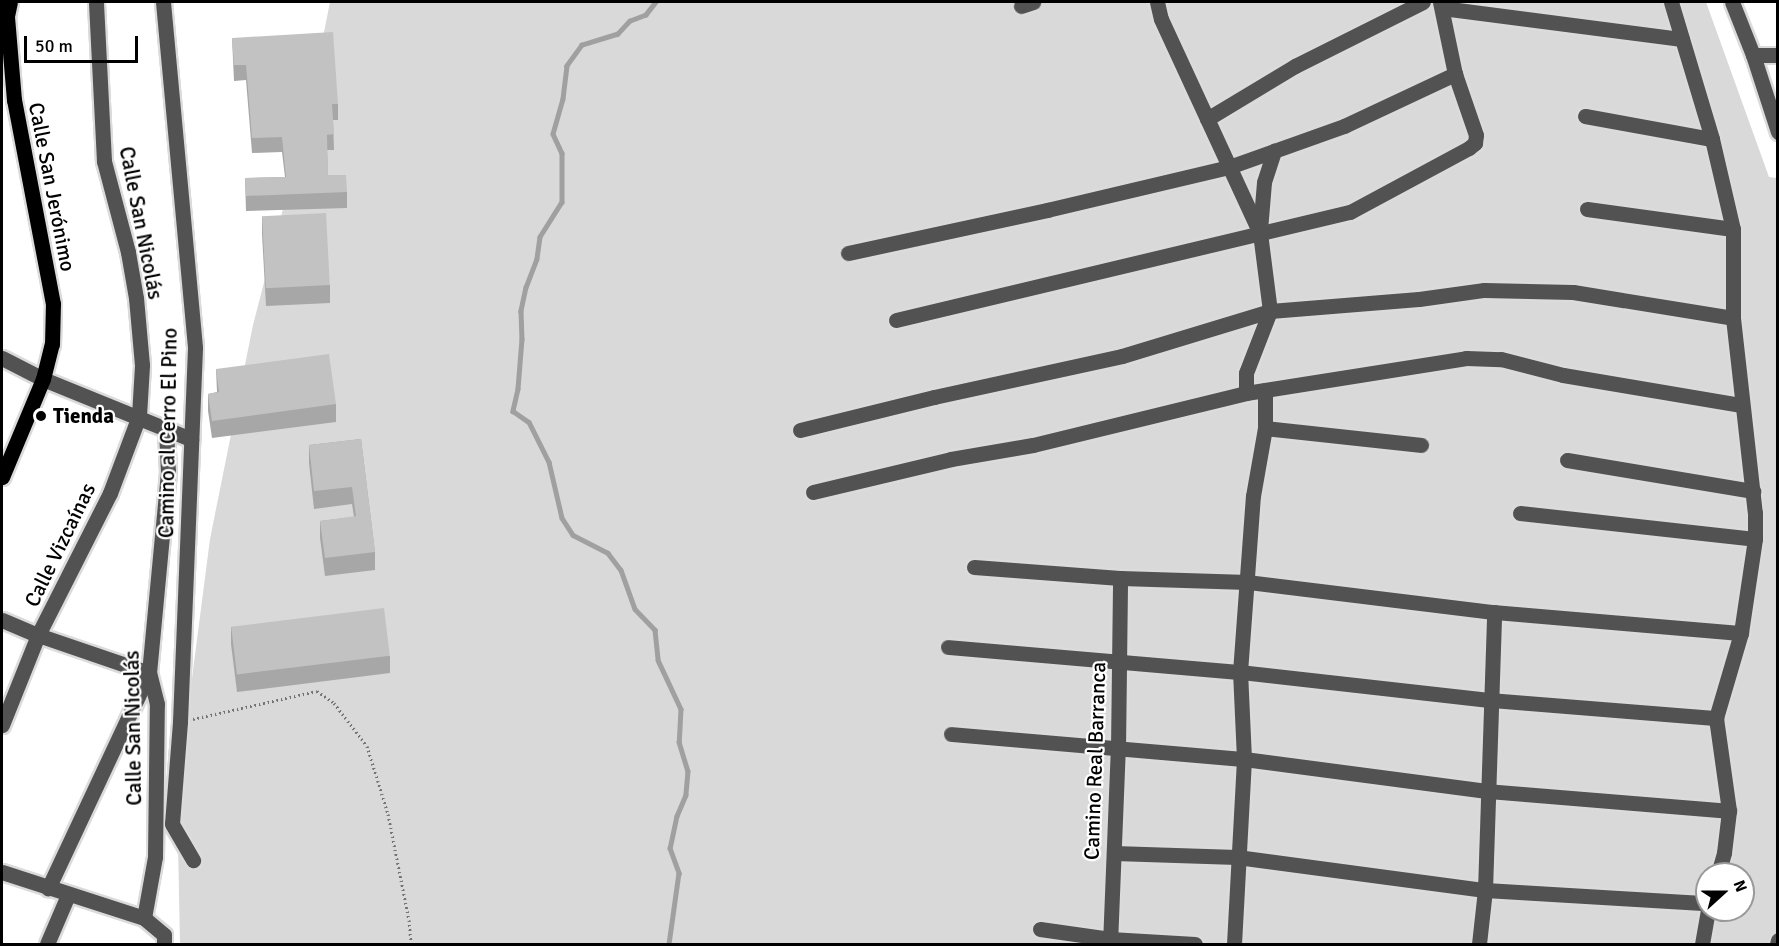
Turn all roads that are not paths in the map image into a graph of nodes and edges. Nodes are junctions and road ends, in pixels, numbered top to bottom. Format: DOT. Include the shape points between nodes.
graph roads {
  1 [pos="10,2"];
  2 [pos="96,2"];
  3 [pos="163,2"];
  4 [pos="1157,2"];
  5 [pos="1423,2"];
  6 [pos="1671,2"];
  7 [pos="1732,2"];
  8 [pos="1441,5"];
  9 [pos="1682,39"];
  10 [pos="1778,54"];
  11 [pos="1753,55"];
  12 [pos="1455,74"];
  13 [pos="1585,116"];
  14 [pos="1207,119"];
  15 [pos="1778,132"];
  16 [pos="1712,139"];
  17 [pos="1274,151"];
  18 [pos="1229,167"];
  19 [pos="1587,209"];
  20 [pos="1733,229"];
  21 [pos="1260,233"];
  22 [pos="848,253"];
  23 [pos="1270,311"];
  24 [pos="1733,318"];
  25 [pos="896,320"];
  26 [pos="2,358"];
  27 [pos="43,379"];
  28 [pos="1265,390"];
  29 [pos="1246,393"];
  30 [pos="1742,405"];
  31 [pos="140,416"];
  32 [pos="1265,428"];
  33 [pos="166,429"];
  34 [pos="800,430"];
  35 [pos="191,439"];
  36 [pos="1421,445"];
  37 [pos="1568,460"];
  38 [pos="2,477"];
  39 [pos="1753,490"];
  40 [pos="813,492"];
  41 [pos="1520,513"];
  42 [pos="1755,539"];
  43 [pos="974,567"];
  44 [pos="1120,578"];
  45 [pos="1248,582"];
  46 [pos="1494,612"];
  47 [pos="2,620"];
  48 [pos="1741,633"];
  49 [pos="38,635"];
  50 [pos="948,647"];
  51 [pos="1119,661"];
  52 [pos="1240,672"];
  53 [pos="149,673"];
  54 [pos="1490,700"];
  55 [pos="1716,718"];
  56 [pos="2,725"];
  57 [pos="951,734"];
  58 [pos="1118,749"];
  59 [pos="1244,759"];
  60 [pos="1487,791"];
  61 [pos="1729,811"];
  62 [pos="1114,853"];
  63 [pos="1237,857"];
  64 [pos="193,860"];
  65 [pos="1721,862"];
  66 [pos="2,872"];
  67 [pos="48,889"];
  68 [pos="1485,890"];
  69 [pos="68,895"];
  70 [pos="1695,902"];
  71 [pos="144,918"];
  72 [pos="1706,922"];
  73 [pos="1040,929"];
  74 [pos="164,940"];
  75 [pos="1778,940"];
  76 [pos="1110,942"];
  77 [pos="47,945"];
  78 [pos="1195,945"];
  79 [pos="1234,945"];
  80 [pos="1479,945"];
  81 [pos="1702,945"];
  82 [pos="1777,945"];
  1 -- 27 [label="main road, Calle San Jerónimo" via="7,16 14,99 53,304 52,344"];
  2 -- 31 [label="street, Calle San Nicolás" via="105,161 136,298 142,365"];
  3 -- 35 [label="street, Camino al Cerro El Pino" via="195,348"];
  4 -- 14 [label="street" via="1161,19"];
  5 -- 14 [label="street" via="1295,66"];
  6 -- 9 [label="street"];
  7 -- 11 [label="street"];
  8 -- 9 [label="street"];
  8 -- 12 [label="street"];
  9 -- 16 [label="street"];
  10 -- 11 [label="street"];
  11 -- 15 [label="street"];
  12 -- 17 [label="street" via="1344,126"];
  12 -- 21 [label="street" via="1476,135 1469,148 1350,212"];
  13 -- 16 [label="street"];
  14 -- 18 [label="street"];
  16 -- 20 [label="street"];
  17 -- 18 [label="street"];
  17 -- 21 [label="street" via="1264,182"];
  18 -- 21 [label="street"];
  18 -- 22 [label="street"];
  19 -- 20 [label="street"];
  20 -- 24 [label="street"];
  21 -- 23 [label="street"];
  21 -- 25 [label="street"];
  23 -- 24 [label="street" via="1484,290 1573,292"];
  23 -- 29 [label="street" via="1246,373"];
  23 -- 34 [label="street" via="1122,356"];
  24 -- 30 [label="street"];
  26 -- 27 [label="street"];
  27 -- 31 [label="street"];
  27 -- 38 [label="main road, Calle San Jerónimo"];
  28 -- 29 [label="street"];
  28 -- 30 [label="street" via="1466,358 1500,359 1563,375"];
  28 -- 32 [label="street"];
  29 -- 40 [label="street"];
  30 -- 39 [label="street"];
  31 -- 33 [label="street"];
  31 -- 49 [label="street, Calle Vizcaínas" via="110,493"];
  32 -- 36 [label="street"];
  32 -- 45 [label="street" via="1253,496"];
  33 -- 35 [label="street"];
  33 -- 53 [label="street, Calle San Nicolás" via="168,472"];
  35 -- 64 [label="street, Camino al Cerro El Pino" via="172,824"];
  37 -- 39 [label="street"];
  39 -- 42 [label="street"];
  41 -- 42 [label="street"];
  42 -- 48 [label="street"];
  43 -- 44 [label="street"];
  44 -- 45 [label="street"];
  44 -- 51 [label="street, Camino Real Barranca"];
  45 -- 46 [label="street"];
  45 -- 52 [label="street"];
  46 -- 48 [label="street"];
  46 -- 54 [label="street"];
  47 -- 49 [label="street"];
  48 -- 55 [label="street"];
  49 -- 53 [label="street"];
  49 -- 56 [label="street, Calle Vizcaínas"];
  50 -- 51 [label="street"];
  51 -- 52 [label="street"];
  51 -- 58 [label="street, Camino Real Barranca"];
  52 -- 54 [label="street"];
  52 -- 59 [label="street"];
  53 -- 67 [label="street"];
  53 -- 71 [label="street, Calle San Nicolás" via="158,704 155,845"];
  54 -- 55 [label="street"];
  54 -- 60 [label="street"];
  55 -- 61 [label="street"];
  57 -- 58 [label="street"];
  58 -- 59 [label="street"];
  58 -- 62 [label="street, Camino Real Barranca"];
  59 -- 60 [label="street"];
  59 -- 63 [label="street"];
  60 -- 61 [label="street"];
  60 -- 68 [label="street"];
  61 -- 65 [label="street"];
  62 -- 63 [label="street"];
  62 -- 76 [label="street, Camino Real Barranca"];
  63 -- 68 [label="street"];
  63 -- 79 [label="street"];
  66 -- 67 [label="street"];
  67 -- 69 [label="street"];
  68 -- 70 [label="street"];
  68 -- 80 [label="street"];
  69 -- 71 [label="street"];
  69 -- 77 [label="street"];
  71 -- 74 [label="street"];
  72 -- 81 [label="street"];
  73 -- 76 [label="street"];
  75 -- 82 [label="street"];
  76 -- 78 [label="street"];
}
